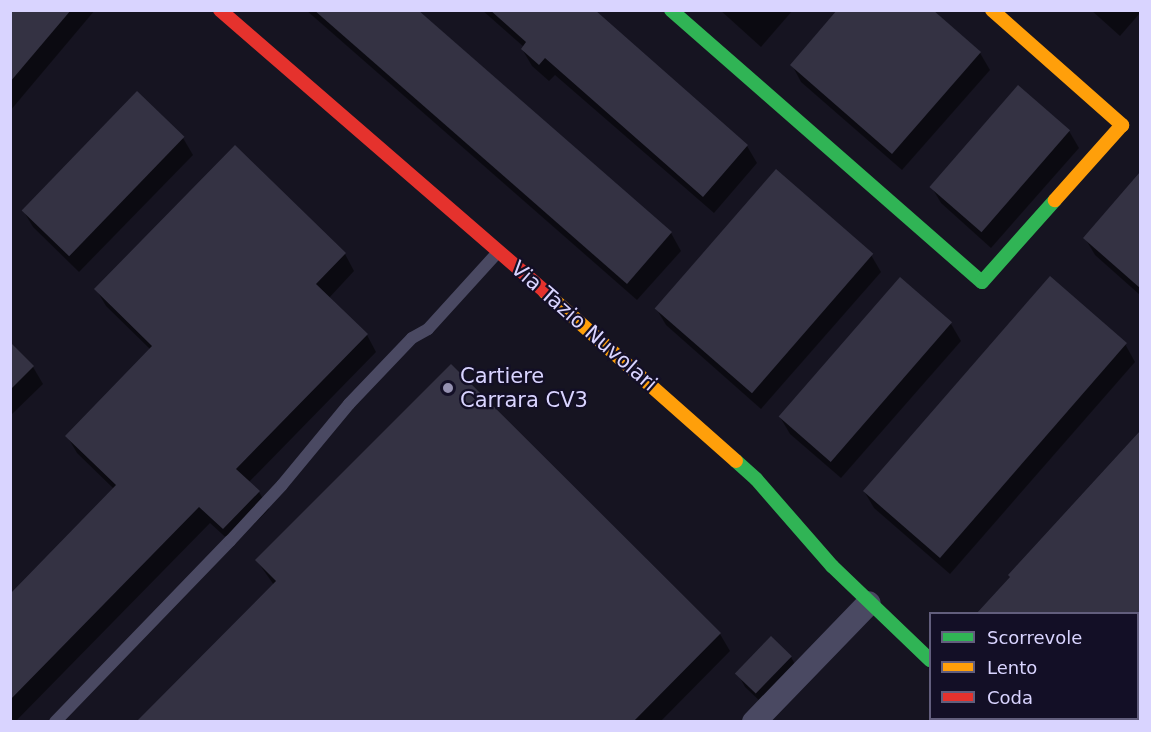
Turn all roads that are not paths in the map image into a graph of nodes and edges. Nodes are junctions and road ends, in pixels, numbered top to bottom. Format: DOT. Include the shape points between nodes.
graph roads {
  1 [pos="220,10"];
  2 [pos="671,10"];
  3 [pos="992,10"];
  4 [pos="499,252"];
  5 [pos="868,603"];
  6 [pos="929,659"];
  7 [pos="55,722"];
  8 [pos="754,722"];
  1 -- 4 [label="street, Via Tazio Nuvolari"];
  2 -- 3 [label="street" via="982,282 1122,125"];
  4 -- 5 [label="street, Via Tazio Nuvolari" via="756,478"];
  4 -- 7 [label="lane" via="428,329 412,338 349,404 282,485"];
  5 -- 6 [label="street, Via Tazio Nuvolari"];
  5 -- 8 [label="street"];
}
